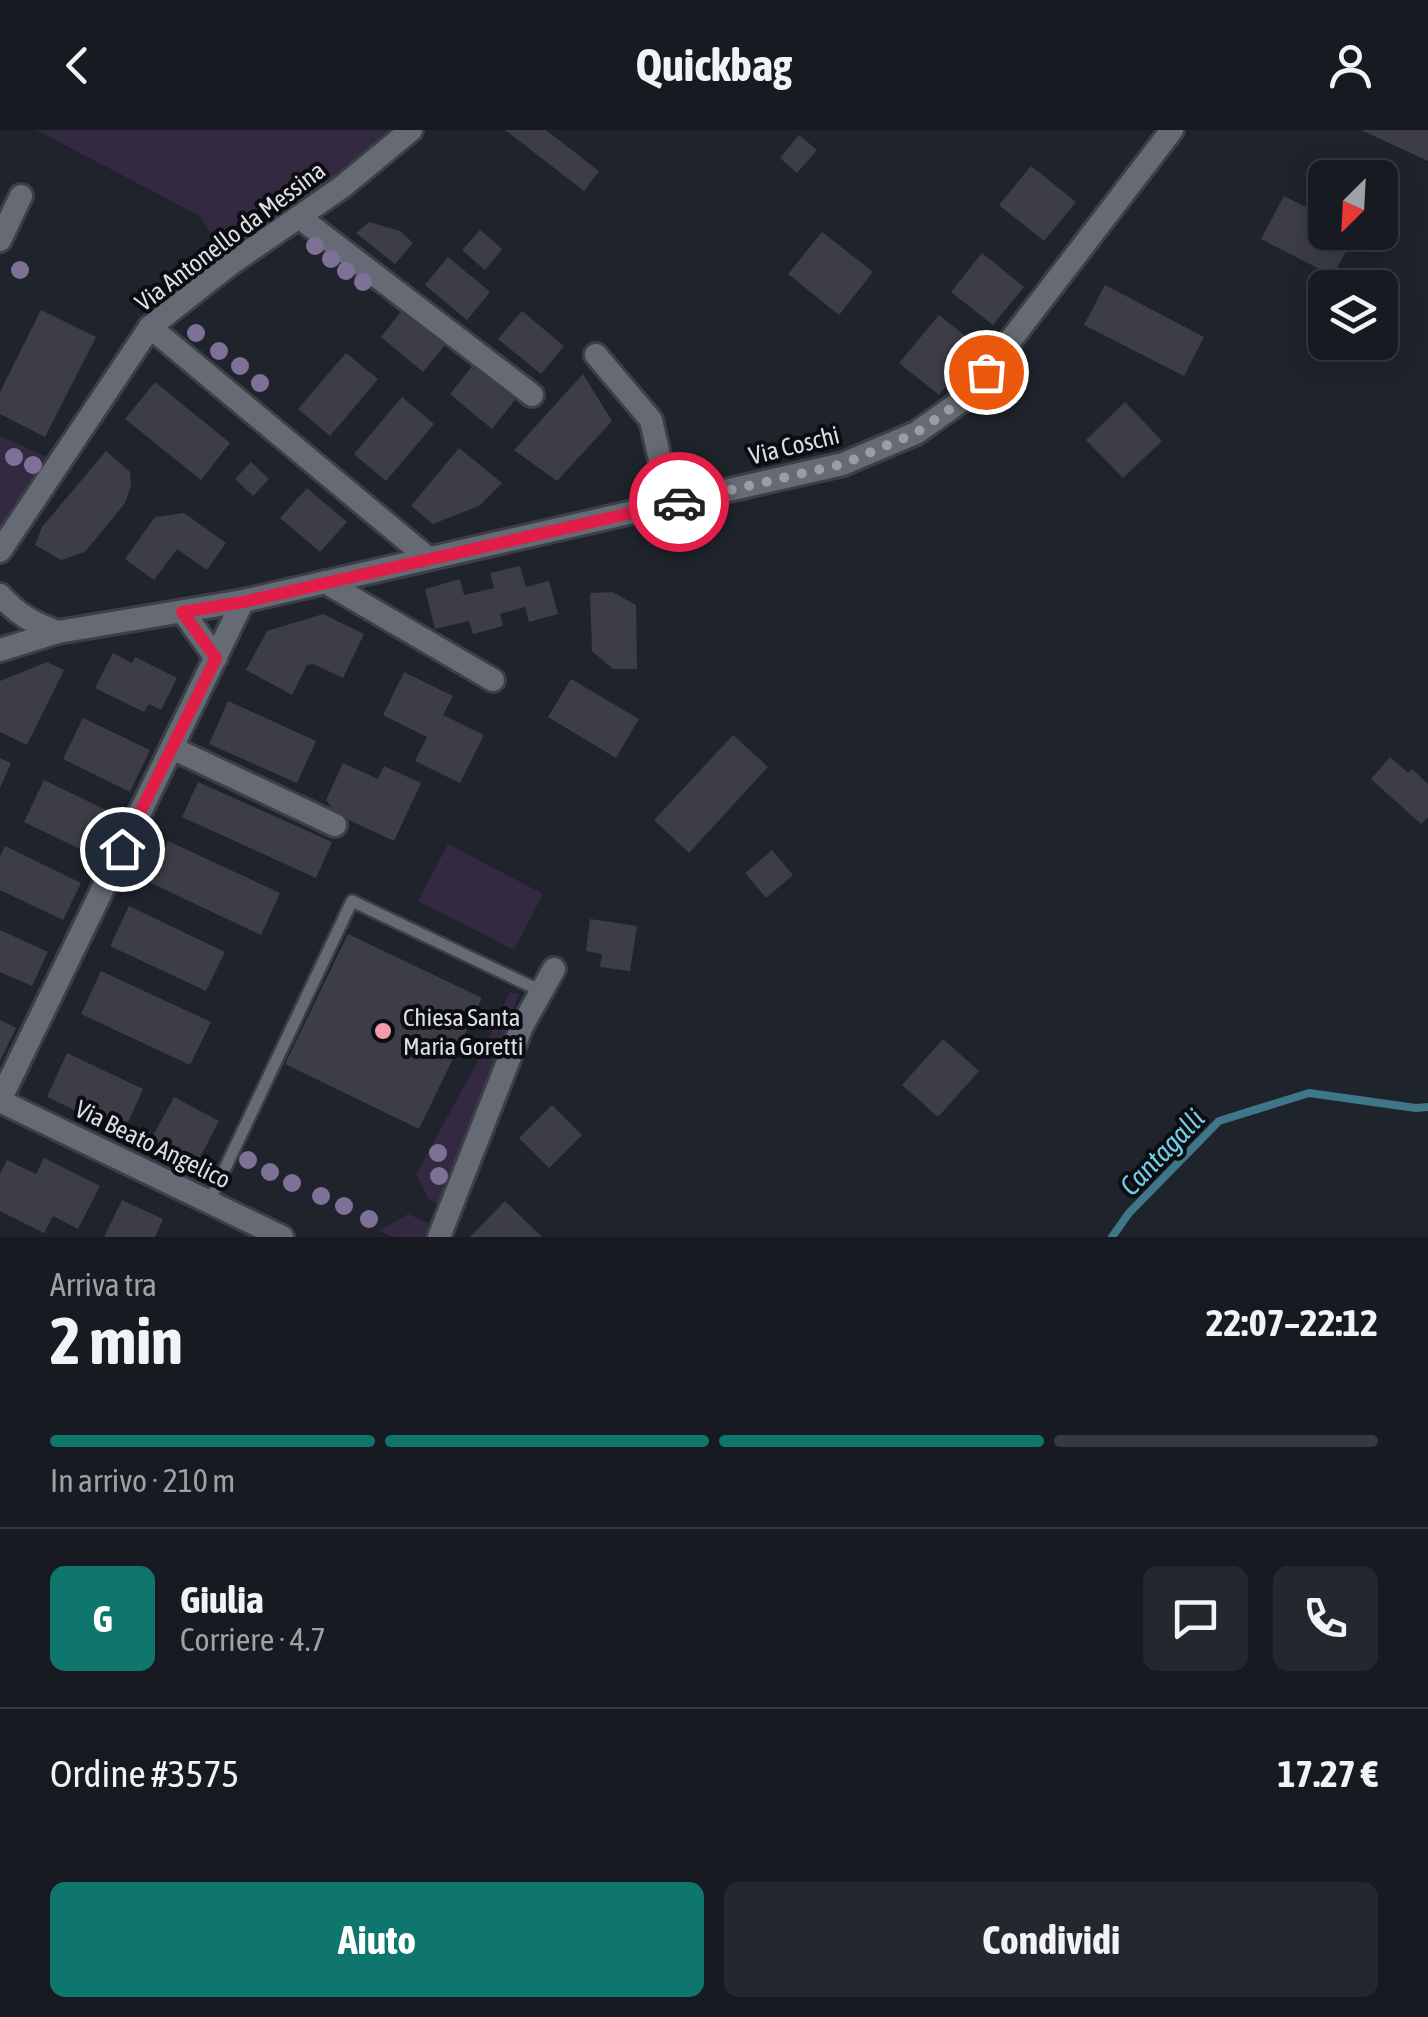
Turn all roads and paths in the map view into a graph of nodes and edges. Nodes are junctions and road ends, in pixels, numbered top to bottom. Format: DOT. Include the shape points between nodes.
graph roads {
  1 [pos="411,130"];
  2 [pos="1172,130"];
  3 [pos="22,196"];
  4 [pos="300,217"];
  5 [pos="0,240"];
  6 [pos="150,327"];
  7 [pos="596,355"];
  8 [pos="532,395"];
  9 [pos="670,504"];
  10 [pos="0,551"];
  11 [pos="428,558"];
  12 [pos="326,582"];
  13 [pos="0,595"];
  14 [pos="243,602"];
  15 [pos="182,612"];
  16 [pos="51,634"];
  17 [pos="0,639"];
  18 [pos="0,650"];
  19 [pos="216,658"];
  20 [pos="494,680"];
  21 [pos="172,748"];
  22 [pos="335,826"];
  23 [pos="554,968"];
  24 [pos="541,991"];
  25 [pos="0,1101"];
  26 [pos="209,1202"];
  27 [pos="282,1237"];
  28 [pos="439,1237"];
  1 -- 4 [label="street, Via Antonello da Messina"];
  2 -- 9 [label="street, Via Coschi" via="967,397 916,433 843,464"];
  3 -- 5 [label="street"];
  4 -- 6 [label="street, Via Antonello da Messina"];
  4 -- 8 [label="street"];
  6 -- 10 [label="street, Via Antonello da Messina"];
  6 -- 11 [label="street"];
  7 -- 9 [label="street" via="651,420"];
  9 -- 11 [label="street, Via Coschi"];
  11 -- 12 [label="street, Via Coschi"];
  12 -- 14 [label="street, Via Coschi"];
  12 -- 20 [label="street"];
  13 -- 16 [label="street"];
  14 -- 15 [label="street, Via Coschi"];
  14 -- 19 [label="street"];
  15 -- 16 [label="street, Via Coschi"];
  15 -- 19 [label="street"];
  16 -- 17 [label="street, Via Coschi"];
  16 -- 18 [label="street, Via Coschi"];
  19 -- 21 [label="street"];
  21 -- 22 [label="street"];
  21 -- 25 [label="street"];
  23 -- 24 [label="street"];
  24 -- 26 [label="lane" via="352,901"];
  24 -- 28 [label="street"];
  25 -- 26 [label="street, Via Beato Angelico"];
  26 -- 27 [label="street, Via Beato Angelico"];
}
